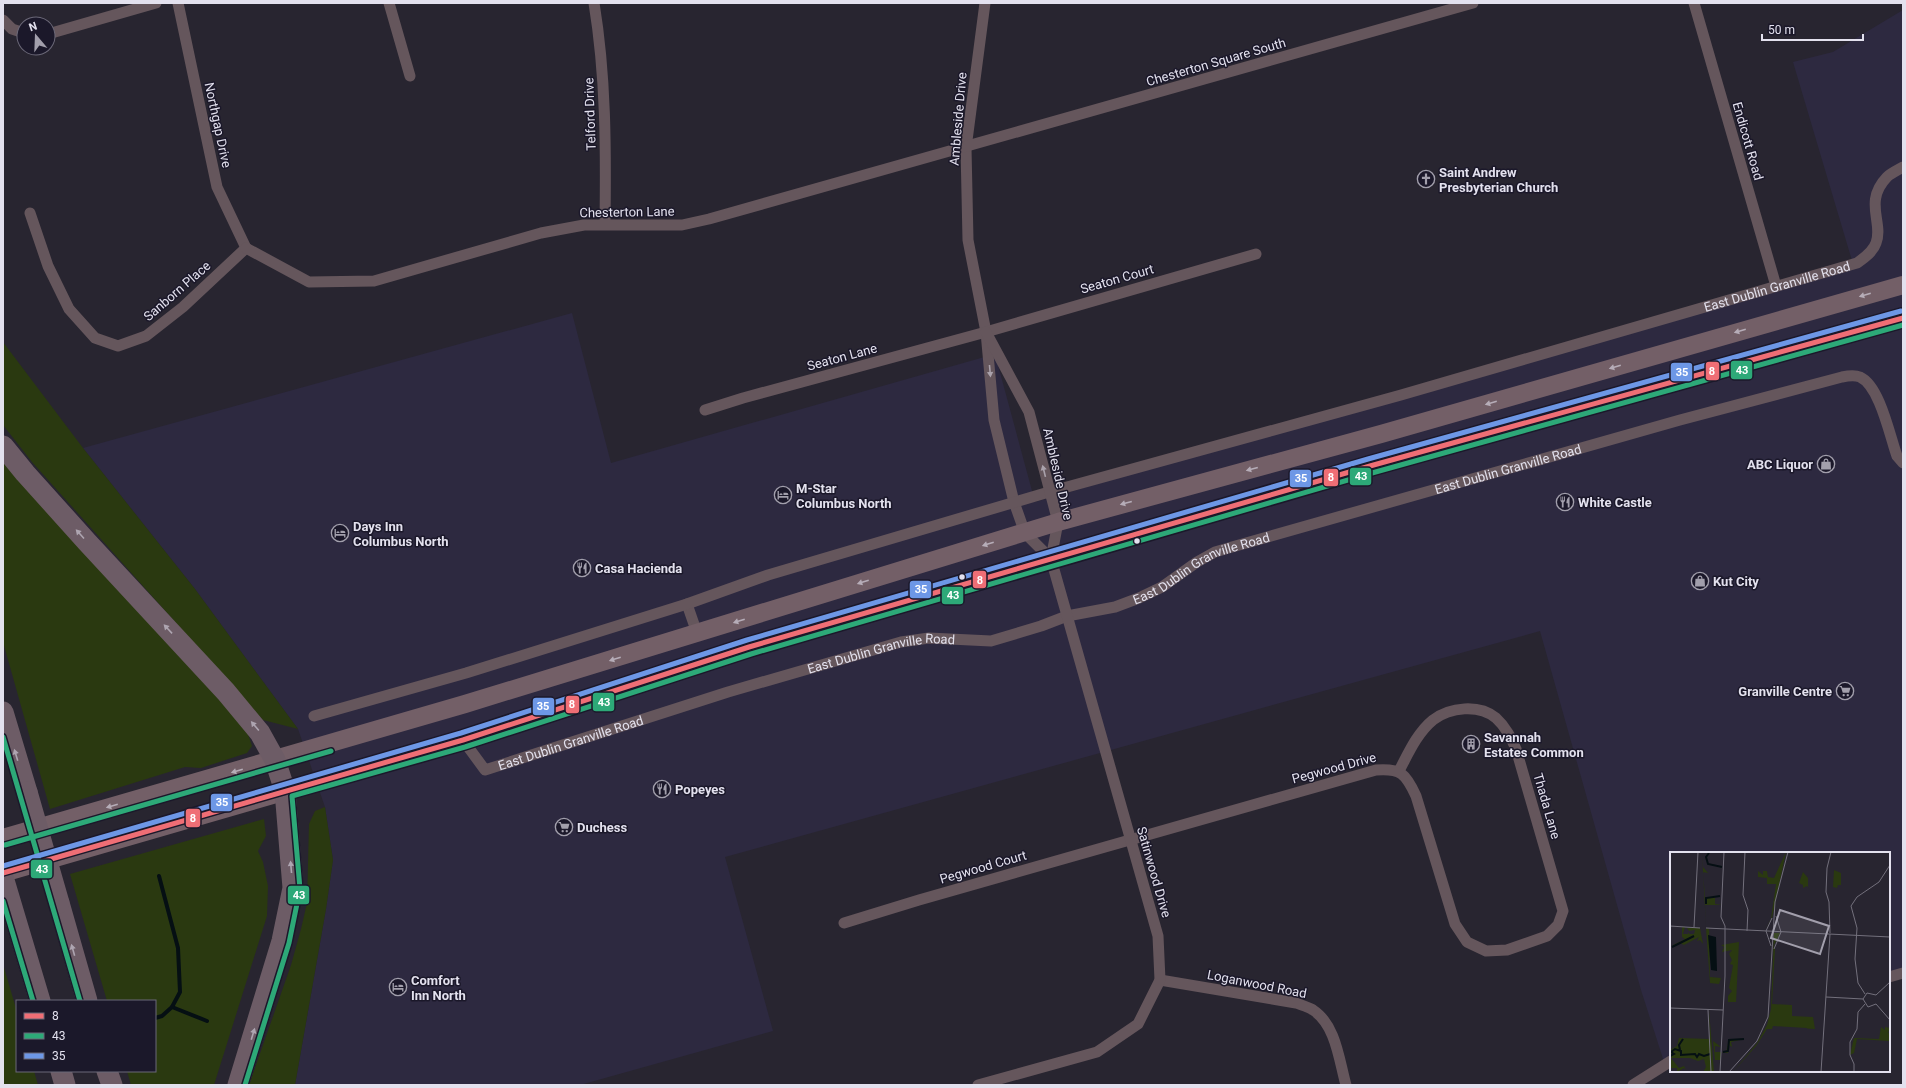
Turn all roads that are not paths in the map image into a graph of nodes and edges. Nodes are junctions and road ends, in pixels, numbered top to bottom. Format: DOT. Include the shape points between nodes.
graph roads {
  1 [pos="156,3"];
  2 [pos="178,3"];
  3 [pos="389,3"];
  4 [pos="594,3"];
  5 [pos="985,3"];
  6 [pos="1474,3"];
  7 [pos="1694,3"];
  8 [pos="3,20"];
  9 [pos="16,30"];
  10 [pos="56,32"];
  11 [pos="410,76"];
  12 [pos="966,148"];
  13 [pos="1903,167"];
  14 [pos="30,213"];
  15 [pos="605,224"];
  16 [pos="246,248"];
  17 [pos="1256,254"];
  18 [pos="1903,285"];
  19 [pos="1776,286"];
  20 [pos="1903,318"];
  21 [pos="986,332"];
  22 [pos="705,410"];
  23 [pos="3,446"];
  24 [pos="1903,463"];
  25 [pos="1049,492"];
  26 [pos="1014,502"];
  27 [pos="1058,522"];
  28 [pos="1025,533"];
  29 [pos="1051,559"];
  30 [pos="687,604"];
  31 [pos="1067,616"];
  32 [pos="697,633"];
  33 [pos="3,712"];
  34 [pos="314,716"];
  35 [pos="463,740"];
  36 [pos="275,760"];
  37 [pos="1399,771"];
  38 [pos="284,791"];
  39 [pos="3,838"];
  40 [pos="1130,840"];
  41 [pos="3,873"];
  42 [pos="3,878"];
  43 [pos="844,923"];
  44 [pos="1903,973"];
  45 [pos="1890,977"];
  46 [pos="1160,980"];
  47 [pos="40,1000"];
  48 [pos="87,1000"];
  49 [pos="1670,1062"];
  50 [pos="61,1072"];
  51 [pos="108,1072"];
  52 [pos="65,1085"];
  53 [pos="112,1085"];
  54 [pos="238,1085"];
  55 [pos="978,1085"];
  56 [pos="1346,1085"];
  57 [pos="1633,1085"];
  1 -- 10 [label="street"];
  2 -- 16 [label="street, Northgap Drive" via="217,187"];
  3 -- 11 [label="street"];
  4 -- 15 [label="street, Telford Drive" via="601,46"];
  5 -- 12 [label="street, Ambleside Drive"];
  6 -- 12 [label="street, Chesterton Square South"];
  7 -- 19 [label="street, Endicott Road"];
  8 -- 9 [label="street"];
  12 -- 15 [label="street, Chesterton Lane" via="682,225"];
  12 -- 21 [label="street, Ambleside Drive" via="968,240"];
  13 -- 19 [label="street, East Dublin Granville Road" via="1887,177 1877,192 1874,209 1876,243 1866,257 1856,263"];
  14 -- 16 [label="street, Sanborn Place" via="48,266 69,309 95,338 118,346 146,336 183,307"];
  15 -- 16 [label="street, Chesterton Lane" via="584,225 541,234 374,281 309,282"];
  17 -- 21 [label="street, Seaton Court"];
  18 -- 27 [label="main road, one-way" via="1388,432"];
  19 -- 25 [label="street, East Dublin Granville Road" via="1400,395"];
  20 -- 29 [label="main road" via="1370,466"];
  21 -- 22 [label="street, Seaton Lane"];
  25 -- 21 [label="street, Ambleside Drive, one-way" via="1029,412"];
  21 -- 26 [label="street, Ambleside Drive, one-way" via="994,420"];
  36 -- 23 [label="highway, one-way" via="260,733 226,692"];
  24 -- 31 [label="street, East Dublin Granville Road" via="1897,456 1878,399 1870,386 1860,377 1842,377 1673,422 1215,552 1162,587 1139,598 1115,607"];
  25 -- 26 [label="street, East Dublin Granville Road"];
  25 -- 27 [label="street, Ambleside Drive"];
  26 -- 28 [label="street, Ambleside Drive"];
  26 -- 30 [label="street, East Dublin Granville Road" via="768,575"];
  27 -- 28 [label="main road"];
  27 -- 29 [label="street, Ambleside Drive"];
  28 -- 29 [label="street, Ambleside Drive"];
  28 -- 32 [label="main road, one-way"];
  29 -- 31 [label="street, Satinwood Drive"];
  29 -- 35 [label="main road" via="750,647"];
  30 -- 32 [label="street"];
  30 -- 34 [label="street, East Dublin Granville Road" via="466,673"];
  31 -- 35 [label="street, East Dublin Granville Road" via="992,641 929,638 901,642 728,692 485,770"];
  31 -- 40 [label="street, Satinwood Drive"];
  32 -- 36 [label="main road, one-way"];
  48 -- 33 [label="highway, one-way, bridge"];
  35 -- 38 [label="main road"];
  36 -- 38 [label="highway"];
  36 -- 39 [label="main road, one-way"];
  37 -- 37 [label="street, Thada Lane" via="1408,779 1416,796 1455,924 1467,942 1486,951 1507,950 1547,936 1558,925 1563,911 1516,749 1509,733 1496,718 1477,709 1456,709 1433,720 1416,738"];
  37 -- 40 [label="street, Pegwood Drive" via="1376,770"];
  38 -- 41 [label="main road"];
  54 -- 38 [label="highway, one-way" via="282,941 292,888"];
  40 -- 43 [label="street, Pegwood Court"];
  40 -- 46 [label="street, Satinwood Drive" via="1158,936"];
  42 -- 47 [label="highway"];
  44 -- 45 [label="street"];
  46 -- 55 [label="street, Satinwood Drive" via="1138,1024 1097,1052"];
  46 -- 56 [label="street, Loganwood Road" via="1296,1003 1313,1009 1326,1021 1333,1037"];
  49 -- 57 [label="street"];
  50 -- 52 [label="highway"];
  51 -- 53 [label="highway"];
}
